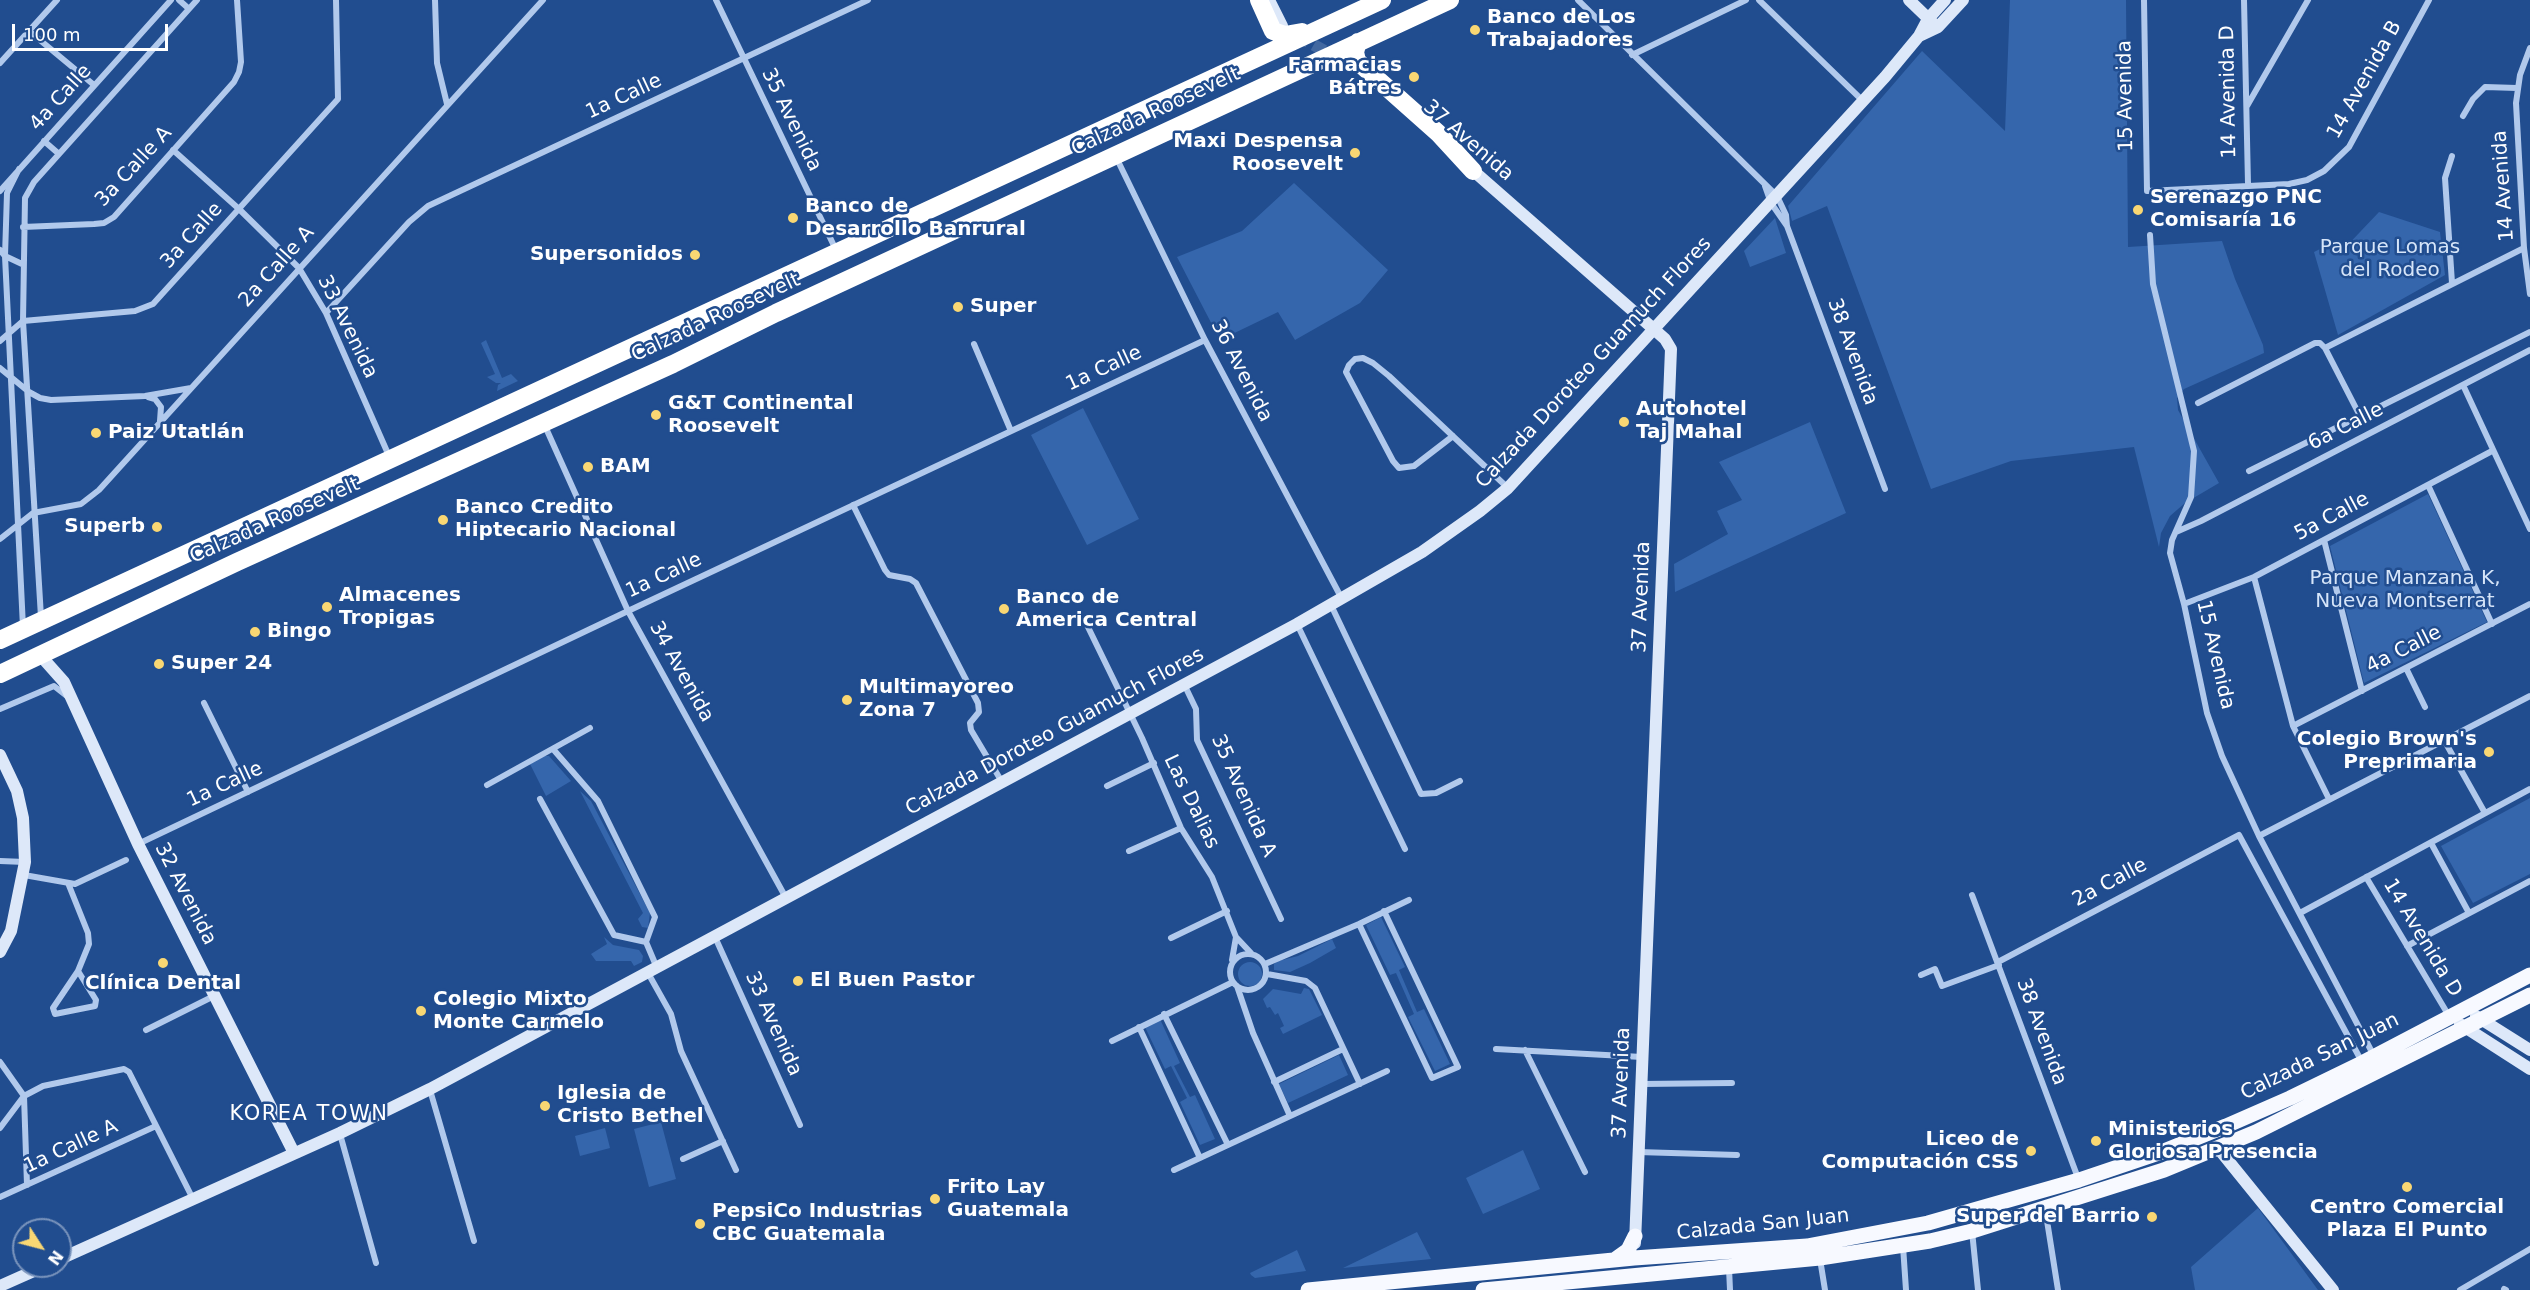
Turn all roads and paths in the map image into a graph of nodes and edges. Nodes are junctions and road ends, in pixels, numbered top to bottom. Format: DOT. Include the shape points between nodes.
graph roads {
  1 [pos="57,0"];
  2 [pos="171,0"];
  3 [pos="179,0"];
  4 [pos="197,0"];
  5 [pos="237,0"];
  6 [pos="336,0"];
  7 [pos="435,0"];
  8 [pos="543,0"];
  9 [pos="716,0"];
  10 [pos="868,0"];
  11 [pos="1259,0"];
  12 [pos="1269,0"];
  13 [pos="1382,0"];
  14 [pos="1450,0"];
  15 [pos="1578,0"];
  16 [pos="1746,0"];
  17 [pos="1759,0"];
  18 [pos="1909,0"];
  19 [pos="1945,0"];
  20 [pos="1963,0"];
  21 [pos="2144,0"];
  22 [pos="2244,0"];
  23 [pos="2308,0"];
  24 [pos="2429,0"];
  25 [pos="188,8"];
  26 [pos="1928,19"];
  27 [pos="1282,26"];
  28 [pos="1938,27"];
  29 [pos="1316,30"];
  30 [pos="29,31"];
  31 [pos="1919,36"];
  32 [pos="1358,42"];
  33 [pos="2530,48"];
  34 [pos="1632,55"];
  35 [pos="743,60"];
  36 [pos="0,63"];
  37 [pos="1349,65"];
  38 [pos="94,85"];
  39 [pos="2517,88"];
  40 [pos="1863,101"];
  41 [pos="447,104"];
  42 [pos="2246,108"];
  43 [pos="2463,116"];
  44 [pos="1078,140"];
  45 [pos="44,141"];
  46 [pos="173,150"];
  47 [pos="59,154"];
  48 [pos="1116,156"];
  49 [pos="2452,156"];
  50 [pos="19,169"];
  51 [pos="1473,171"];
  52 [pos="2248,184"];
  53 [pos="0,191"];
  54 [pos="1774,200"];
  55 [pos="239,209"];
  56 [pos="23,227"];
  57 [pos="2150,235"];
  58 [pos="2524,248"];
  59 [pos="2,253"];
  60 [pos="837,254"];
  61 [pos="22,264"];
  62 [pos="299,268"];
  63 [pos="2452,283"];
  64 [pos="2530,294"];
  65 [pos="799,303"];
  66 [pos="326,313"];
  67 [pos="23,321"];
  68 [pos="1654,330"];
  69 [pos="8,332"];
  70 [pos="2530,332"];
  71 [pos="1205,340"];
  72 [pos="0,341"];
  73 [pos="974,344"];
  74 [pos="2325,348"];
  75 [pos="2530,350"];
  76 [pos="0,368"];
  77 [pos="12,378"];
  78 [pos="2463,385"];
  79 [pos="191,388"];
  80 [pos="29,392"];
  81 [pos="145,396"];
  82 [pos="2198,403"];
  83 [pos="2371,411"];
  84 [pos="544,424"];
  85 [pos="156,427"];
  86 [pos="1011,431"];
  87 [pos="1453,436"];
  88 [pos="2492,451"];
  89 [pos="399,456"];
  90 [pos="2249,471"];
  91 [pos="422,480"];
  92 [pos="2428,485"];
  93 [pos="1508,488"];
  94 [pos="1885,489"];
  95 [pos="853,505"];
  96 [pos="33,513"];
  97 [pos="18,524"];
  98 [pos="2530,529"];
  99 [pos="2176,532"];
  100 [pos="0,539"];
  101 [pos="2324,540"];
  102 [pos="2254,577"];
  103 [pos="1336,602"];
  104 [pos="2184,604"];
  105 [pos="2530,604"];
  106 [pos="628,610"];
  107 [pos="41,620"];
  108 [pos="1298,624"];
  109 [pos="2492,624"];
  110 [pos="1087,625"];
  111 [pos="23,629"];
  112 [pos="0,640"];
  113 [pos="40,655"];
  114 [pos="2406,668"];
  115 [pos="0,674"];
  116 [pos="1184,684"];
  117 [pos="2361,691"];
  118 [pos="2530,696"];
  119 [pos="70,699"];
  120 [pos="204,703"];
  121 [pos="2425,706"];
  122 [pos="0,709"];
  123 [pos="1130,714"];
  124 [pos="2293,726"];
  125 [pos="590,728"];
  126 [pos="2444,740"];
  127 [pos="553,749"];
  128 [pos="0,755"];
  129 [pos="1154,763"];
  130 [pos="3,772"];
  131 [pos="1460,781"];
  132 [pos="1002,782"];
  133 [pos="487,785"];
  134 [pos="1107,786"];
  135 [pos="2530,789"];
  136 [pos="248,792"];
  137 [pos="540,799"];
  138 [pos="2329,799"];
  139 [pos="2485,813"];
  140 [pos="1181,828"];
  141 [pos="2259,836"];
  142 [pos="2431,843"];
  143 [pos="138,844"];
  144 [pos="1405,849"];
  145 [pos="1129,851"];
  146 [pos="126,860"];
  147 [pos="0,861"];
  148 [pos="25,869"];
  149 [pos="2366,877"];
  150 [pos="2530,882"];
  151 [pos="68,883"];
  152 [pos="1972,895"];
  153 [pos="786,898"];
  154 [pos="1409,900"];
  155 [pos="1227,911"];
  156 [pos="1384,911"];
  157 [pos="2300,913"];
  158 [pos="2469,913"];
  159 [pos="1281,919"];
  160 [pos="1359,924"];
  161 [pos="715,937"];
  162 [pos="1236,937"];
  163 [pos="1171,938"];
  164 [pos="646,942"];
  165 [pos="2408,946"];
  166 [pos="0,952"];
  167 [pos="1251,953"];
  168 [pos="1232,963"];
  169 [pos="1998,963"];
  170 [pos="1265,964"];
  171 [pos="78,971"];
  172 [pos="653,971"];
  173 [pos="1267,974"];
  174 [pos="1921,975"];
  175 [pos="2530,975"];
  176 [pos="1235,984"];
  177 [pos="2530,995"];
  178 [pos="214,996"];
  179 [pos="2465,1008"];
  180 [pos="1164,1014"];
  181 [pos="2449,1016"];
  182 [pos="2481,1020"];
  183 [pos="1139,1027"];
  184 [pos="2467,1028"];
  185 [pos="146,1030"];
  186 [pos="1112,1041"];
  187 [pos="1343,1049"];
  188 [pos="1496,1049"];
  189 [pos="1525,1050"];
  190 [pos="2530,1050"];
  191 [pos="1642,1058"];
  192 [pos="2368,1060"];
  193 [pos="0,1062"];
  194 [pos="2530,1069"];
  195 [pos="1387,1071"];
  196 [pos="1274,1082"];
  197 [pos="1732,1083"];
  198 [pos="1360,1084"];
  199 [pos="1641,1084"];
  200 [pos="430,1089"];
  201 [pos="24,1096"];
  202 [pos="1290,1116"];
  203 [pos="800,1125"];
  204 [pos="156,1126"];
  205 [pos="0,1128"];
  206 [pos="340,1133"];
  207 [pos="723,1141"];
  208 [pos="1228,1145"];
  209 [pos="2218,1148"];
  210 [pos="1638,1152"];
  211 [pos="294,1153"];
  212 [pos="1737,1155"];
  213 [pos="1200,1158"];
  214 [pos="683,1159"];
  215 [pos="736,1170"];
  216 [pos="1174,1170"];
  217 [pos="1585,1172"];
  218 [pos="2079,1180"];
  219 [pos="27,1185"];
  220 [pos="0,1197"];
  221 [pos="193,1199"];
  222 [pos="2045,1208"];
  223 [pos="1972,1230"];
  224 [pos="1635,1236"];
  225 [pos="474,1241"];
  226 [pos="1903,1245"];
  227 [pos="2530,1249"];
  228 [pos="72,1254"];
  229 [pos="1634,1258"];
  230 [pos="1820,1258"];
  231 [pos="1611,1262"];
  232 [pos="376,1263"];
  233 [pos="1729,1268"];
  234 [pos="1633,1277"];
  235 [pos="18,1278"];
  236 [pos="0,1286"];
  237 [pos="1308,1290"];
  238 [pos="1483,1290"];
  239 [pos="1730,1290"];
  240 [pos="1825,1290"];
  241 [pos="1906,1290"];
  242 [pos="1978,1290"];
  243 [pos="2058,1290"];
  244 [pos="2333,1290"];
  245 [pos="2460,1290"];
  1 -- 30 [label="street"];
  2 -- 38 [label="street, 4a Calle"];
  3 -- 25 [label="street"];
  4 -- 25 [label="street, 4a Calle"];
  5 -- 46 [label="street, 3a Calle A" via="239,72"];
  6 -- 55 [label="street, 3a Calle" via="338,99"];
  7 -- 41 [label="street" via="437,63"];
  8 -- 41 [label="street, 2a Calle A"];
  9 -- 35 [label="street, 35 Avenida"];
  10 -- 35 [label="street, 1a Calle"];
  11 -- 29 [label="highway" via="1278,35"];
  12 -- 27 [label="main road"];
  13 -- 29 [label="highway, Calzada Roosevelt"];
  14 -- 32 [label="highway, Calzada Roosevelt"];
  15 -- 34 [label="street, 38 Avenida"];
  16 -- 34 [label="street"];
  17 -- 40 [label="street"];
  18 -- 26 [label="main road"];
  19 -- 26 [label="main road, Calzada Doroteo Guamuch Flores"];
  20 -- 28 [label="main road, Calzada Doroteo Guamuch Flores"];
  21 -- 52 [label="street, 15 Avenida" via="2147,191"];
  22 -- 42 [label="street, 14 Avenida D"];
  23 -- 42 [label="street"];
  24 -- 52 [label="street, 14 Avenida B" via="2349,147 2324,171 2307,180"];
  25 -- 47 [label="street, 4a Calle"];
  26 -- 28 [label="main road"];
  26 -- 31 [label="main road, Calzada Doroteo Guamuch Flores"];
  28 -- 31 [label="main road, Calzada Doroteo Guamuch Flores"];
  29 -- 44 [label="highway, Calzada Roosevelt"];
  30 -- 36 [label="street"];
  30 -- 38 [label="street"];
  31 -- 40 [label="main road, Calzada Doroteo Guamuch Flores"];
  32 -- 48 [label="highway, Calzada Roosevelt"];
  32 -- 51 [label="highway" via="1357,61 1438,133"];
  33 -- 39 [label="street, 14 Avenida"];
  34 -- 54 [label="street, 38 Avenida" via="1765,185"];
  35 -- 60 [label="street, 35 Avenida"];
  35 -- 66 [label="street, 1a Calle" via="428,206"];
  37 -- 51 [label="main road, 37 Avenida"];
  38 -- 45 [label="street, 4a Calle"];
  39 -- 43 [label="street" via="2485,87"];
  39 -- 58 [label="street, 14 Avenida"];
  40 -- 54 [label="main road, Calzada Doroteo Guamuch Flores"];
  41 -- 62 [label="street, 2a Calle A"];
  42 -- 52 [label="street, 14 Avenida D"];
  44 -- 48 [label="highway"];
  44 -- 60 [label="highway, Calzada Roosevelt"];
  45 -- 47 [label="street"];
  45 -- 50 [label="street, 4a Calle"];
  46 -- 55 [label="street, 33 Avenida"];
  46 -- 56 [label="street, 3a Calle A" via="114,217 104,223"];
  47 -- 56 [label="street, 4a Calle" via="25,198"];
  48 -- 65 [label="highway, Calzada Roosevelt"];
  48 -- 71 [label="street, 36 Avenida"];
  49 -- 63 [label="street" via="2445,178"];
  50 -- 53 [label="street, 4a Calle"];
  50 -- 59 [label="street" via="7,193"];
  51 -- 68 [label="main road, 37 Avenida"];
  54 -- 68 [label="main road, Calzada Doroteo Guamuch Flores"];
  54 -- 94 [label="street, 38 Avenida" via="1786,215"];
  55 -- 62 [label="street, 33 Avenida"];
  55 -- 67 [label="street, 3a Calle" via="153,304 125,312"];
  56 -- 61 [label="street"];
  57 -- 99 [label="street, 15 Avenida" via="2153,284 2194,451 2191,497"];
  58 -- 63 [label="street"];
  58 -- 64 [label="street, 14 Avenida"];
  59 -- 61 [label="street"];
  59 -- 69 [label="street"];
  60 -- 65 [label="highway" via="842,264 838,274 812,288"];
  60 -- 89 [label="highway, Calzada Roosevelt"];
  61 -- 67 [label="street"];
  62 -- 66 [label="street, 33 Avenida"];
  62 -- 79 [label="street, 2a Calle A"];
  63 -- 74 [label="street"];
  65 -- 84 [label="highway, Calzada Roosevelt"];
  66 -- 89 [label="street, 33 Avenida"];
  67 -- 69 [label="street"];
  67 -- 80 [label="street"];
  68 -- 93 [label="main road, Calzada Doroteo Guamuch Flores"];
  68 -- 191 [label="main road, 37 Avenida" via="1671,349"];
  69 -- 72 [label="street"];
  69 -- 77 [label="street"];
  70 -- 83 [label="street, 6a Calle"];
  71 -- 86 [label="street, 1a Calle"];
  71 -- 103 [label="street, 36 Avenida"];
  73 -- 86 [label="street"];
  74 -- 82 [label="street" via="2315,343"];
  74 -- 90 [label="street, 6a Calle" via="2360,416"];
  75 -- 78 [label="street, 6a Calle"];
  76 -- 77 [label="street"];
  77 -- 80 [label="street"];
  77 -- 97 [label="street"];
  78 -- 88 [label="street"];
  78 -- 99 [label="street, 6a Calle"];
  79 -- 81 [label="street"];
  79 -- 85 [label="street, 2a Calle A"];
  80 -- 81 [label="street" via="51,400"];
  80 -- 96 [label="street"];
  81 -- 85 [label="street" via="155,399 161,407 162,418"];
  84 -- 91 [label="highway, Calzada Roosevelt"];
  84 -- 106 [label="street, 34 Avenida"];
  85 -- 96 [label="street, 2a Calle A" via="99,490 81,504"];
  86 -- 95 [label="street, 1a Calle"];
  87 -- 87 [label="street" via="1373,363 1363,358 1349,365 1346,372 1399,468 1414,466"];
  87 -- 93 [label="street"];
  88 -- 92 [label="street, 5a Calle"];
  88 -- 98 [label="street"];
  89 -- 91 [label="highway"];
  89 -- 107 [label="highway, Calzada Roosevelt"];
  91 -- 113 [label="highway, Calzada Roosevelt"];
  92 -- 101 [label="street, 5a Calle"];
  92 -- 109 [label="street"];
  93 -- 103 [label="main road, Calzada Doroteo Guamuch Flores" via="1422,552"];
  95 -- 106 [label="street, 1a Calle"];
  95 -- 132 [label="street" via="889,575 916,583 978,703 979,712 970,723 971,730"];
  96 -- 97 [label="street, 2a Calle A"];
  96 -- 107 [label="street"];
  97 -- 100 [label="street, 2a Calle A"];
  97 -- 111 [label="street"];
  99 -- 104 [label="street, 15 Avenida" via="2170,553"];
  101 -- 102 [label="street, 5a Calle"];
  101 -- 117 [label="street"];
  102 -- 104 [label="street, 5a Calle"];
  102 -- 124 [label="street"];
  103 -- 108 [label="main road, Calzada Doroteo Guamuch Flores"];
  103 -- 131 [label="street, 36 Avenida" via="1421,794 1436,793"];
  104 -- 141 [label="street, 15 Avenida" via="2207,713"];
  105 -- 109 [label="street, 4a Calle"];
  106 -- 136 [label="street, 1a Calle"];
  106 -- 153 [label="street, 34 Avenida"];
  107 -- 111 [label="highway, Calzada Roosevelt"];
  108 -- 116 [label="main road, Calzada Doroteo Guamuch Flores"];
  108 -- 144 [label="street"];
  109 -- 114 [label="street, 4a Calle"];
  110 -- 123 [label="street, Las Dalias"];
  111 -- 112 [label="highway, Calzada Roosevelt"];
  113 -- 115 [label="highway, Calzada Roosevelt"];
  113 -- 119 [label="main road, 32 Avenida" via="64,682"];
  114 -- 117 [label="street, 4a Calle"];
  114 -- 121 [label="street"];
  116 -- 123 [label="main road, Calzada Doroteo Guamuch Flores"];
  116 -- 159 [label="street, 35 Avenida A" via="1196,709 1197,740"];
  117 -- 124 [label="street, 4a Calle"];
  118 -- 126 [label="street"];
  119 -- 122 [label="street" via="54,686"];
  119 -- 143 [label="main road, 32 Avenida"];
  120 -- 136 [label="street"];
  123 -- 129 [label="street, Las Dalias"];
  123 -- 132 [label="main road, Calzada Doroteo Guamuch Flores"];
  124 -- 138 [label="street"];
  125 -- 127 [label="street"];
  126 -- 138 [label="street"];
  126 -- 139 [label="street"];
  127 -- 133 [label="street"];
  127 -- 164 [label="street" via="598,801 655,917"];
  128 -- 130 [label="main road"];
  129 -- 134 [label="street"];
  129 -- 140 [label="street, Las Dalias"];
  130 -- 148 [label="main road" via="17,791 23,818"];
  132 -- 153 [label="main road, Calzada Doroteo Guamuch Flores"];
  135 -- 139 [label="street"];
  136 -- 143 [label="street, 1a Calle"];
  137 -- 164 [label="street" via="614,935"];
  138 -- 141 [label="street"];
  139 -- 142 [label="street"];
  140 -- 145 [label="street"];
  140 -- 155 [label="street, Las Dalias"];
  141 -- 157 [label="street, 15 Avenida"];
  142 -- 149 [label="street"];
  142 -- 158 [label="street"];
  143 -- 178 [label="main road, 32 Avenida"];
  146 -- 151 [label="street" via="75,884"];
  147 -- 148 [label="street"];
  148 -- 151 [label="street"];
  148 -- 166 [label="main road" via="11,931"];
  149 -- 157 [label="street"];
  149 -- 165 [label="street, 14 Avenida D"];
  150 -- 158 [label="street"];
  151 -- 171 [label="street" via="89,939"];
  152 -- 169 [label="street, 38 Avenida"];
  153 -- 161 [label="main road, Calzada Doroteo Guamuch Flores"];
  154 -- 156 [label="street"];
  155 -- 162 [label="street, Las Dalias"];
  155 -- 163 [label="street"];
  156 -- 160 [label="street"];
  156 -- 160 [label="street" via="1458,1067 1432,1078"];
  157 -- 192 [label="street, 15 Avenida"];
  158 -- 165 [label="street"];
  160 -- 170 [label="street"];
  161 -- 172 [label="main road, Calzada Doroteo Guamuch Flores"];
  161 -- 203 [label="street, 33 Avenida"];
  162 -- 167 [label="street, Las Dalias"];
  162 -- 168 [label="street, Las Dalias"];
  164 -- 172 [label="street"];
  165 -- 181 [label="street, 14 Avenida D"];
  167 -- 168 [label="street" via="1240,955"];
  167 -- 170 [label="street"];
  168 -- 176 [label="street"];
  169 -- 174 [label="street, 2a Calle" via="1942,986 1935,969"];
  169 -- 192 [label="street, 2a Calle" via="2237,834"];
  169 -- 218 [label="street, 38 Avenida"];
  170 -- 173 [label="street"];
  171 -- 171 [label="street" via="53,1008 55,1014 95,1006 96,1000"];
  172 -- 200 [label="main road, Calzada Doroteo Guamuch Flores"];
  172 -- 207 [label="street" via="681,1051"];
  173 -- 176 [label="street" via="1253,990"];
  173 -- 187 [label="street" via="1306,981 1315,988"];
  175 -- 179 [label="main road, Calzada San Juan"];
  176 -- 180 [label="street"];
  176 -- 196 [label="street"];
  177 -- 182 [label="main road, Calzada San Juan"];
  178 -- 185 [label="street"];
  178 -- 211 [label="main road, 32 Avenida"];
  179 -- 181 [label="main road, Calzada San Juan"];
  179 -- 182 [label="main road"];
  180 -- 183 [label="street"];
  180 -- 208 [label="street"];
  181 -- 184 [label="main road"];
  181 -- 192 [label="main road, Calzada San Juan"];
  182 -- 184 [label="main road, Calzada San Juan"];
  182 -- 190 [label="main road"];
  183 -- 186 [label="street"];
  183 -- 213 [label="street"];
  184 -- 194 [label="main road"];
  184 -- 209 [label="main road, Calzada San Juan" via="2280,1122"];
  187 -- 196 [label="street"];
  187 -- 198 [label="street"];
  188 -- 189 [label="street"];
  189 -- 191 [label="street"];
  189 -- 217 [label="street"];
  191 -- 199 [label="main road, 37 Avenida"];
  192 -- 218 [label="main road, Calzada San Juan" via="2217,1130"];
  193 -- 201 [label="street"];
  195 -- 198 [label="street"];
  196 -- 202 [label="street"];
  197 -- 199 [label="street"];
  198 -- 202 [label="street"];
  199 -- 210 [label="main road, 37 Avenida"];
  200 -- 206 [label="main road, Calzada Doroteo Guamuch Flores"];
  200 -- 225 [label="street"];
  201 -- 204 [label="street" via="50,1083 124,1069"];
  201 -- 205 [label="street"];
  201 -- 219 [label="street"];
  202 -- 208 [label="street"];
  204 -- 219 [label="street, 1a Calle A"];
  204 -- 221 [label="street"];
  206 -- 211 [label="main road, Calzada Doroteo Guamuch Flores"];
  206 -- 232 [label="street"];
  207 -- 214 [label="street"];
  207 -- 215 [label="street"];
  208 -- 213 [label="street"];
  209 -- 222 [label="main road, Calzada San Juan" via="2164,1170"];
  209 -- 244 [label="main road"];
  210 -- 212 [label="street"];
  210 -- 224 [label="main road, 37 Avenida"];
  211 -- 221 [label="main road, Calzada Doroteo Guamuch Flores"];
  213 -- 216 [label="street"];
  218 -- 229 [label="main road, Calzada San Juan" via="1907,1228 1807,1246"];
  219 -- 220 [label="street, 1a Calle A"];
  221 -- 228 [label="main road, Calzada Doroteo Guamuch Flores"];
  222 -- 223 [label="main road, Calzada San Juan"];
  222 -- 243 [label="street"];
  223 -- 226 [label="main road, Calzada San Juan"];
  223 -- 242 [label="street"];
  224 -- 229 [label="main road, 37 Avenida"];
  224 -- 231 [label="main road" via="1628,1250"];
  226 -- 230 [label="main road, Calzada San Juan"];
  226 -- 241 [label="street"];
  227 -- 245 [label="street"];
  229 -- 231 [label="main road, Calzada San Juan"];
  229 -- 234 [label="main road, 37 Avenida"];
  230 -- 233 [label="main road, Calzada San Juan"];
  230 -- 240 [label="street"];
  231 -- 237 [label="main road, Calzada San Juan"];
  233 -- 234 [label="main road, Calzada San Juan"];
  233 -- 239 [label="street"];
  234 -- 238 [label="main road, Calzada San Juan"];
  235 -- 236 [label="main road"];
}
